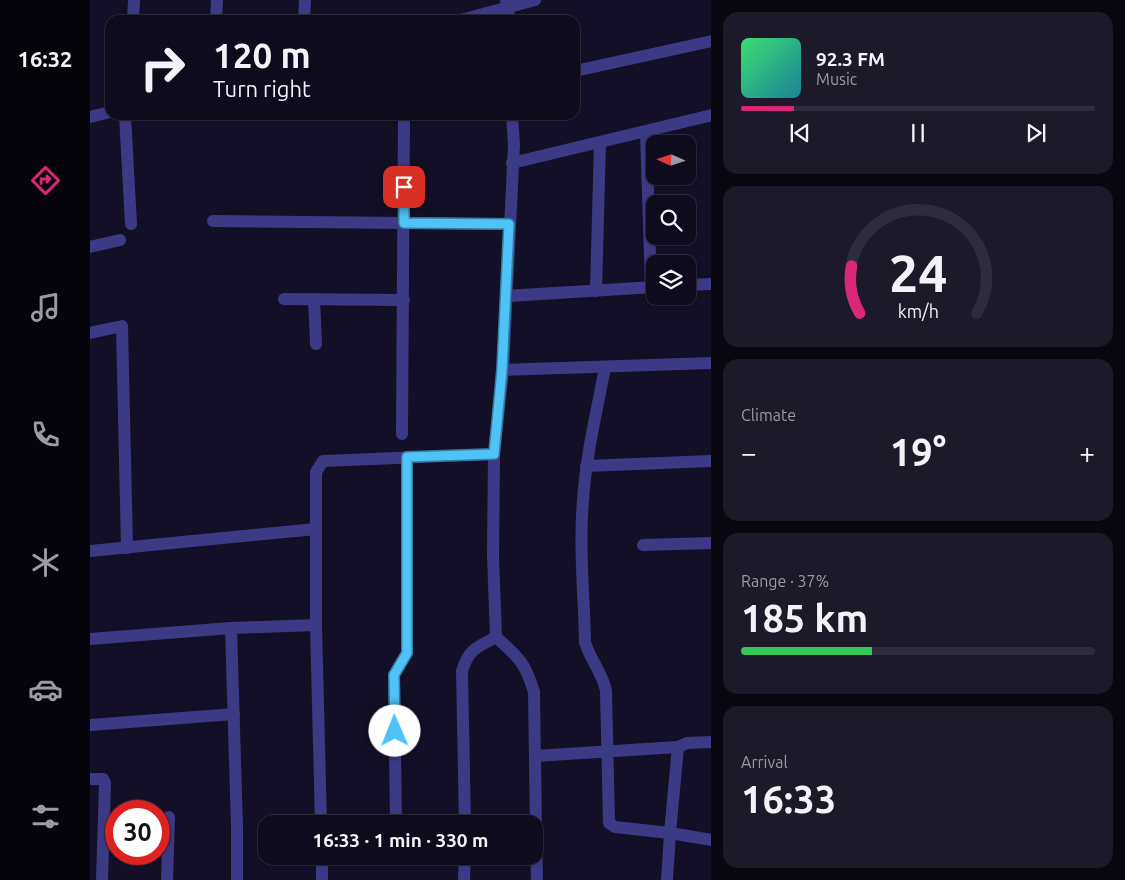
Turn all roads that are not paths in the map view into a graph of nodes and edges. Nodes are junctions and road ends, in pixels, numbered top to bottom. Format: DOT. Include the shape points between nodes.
graph roads {
  1 [pos="134,0"];
  2 [pos="217,0"];
  3 [pos="305,0"];
  4 [pos="535,0"];
  5 [pos="507,9"];
  6 [pos="133,15"];
  7 [pos="216,15"];
  8 [pos="304,15"];
  9 [pos="482,15"];
  10 [pos="711,41"];
  11 [pos="580,70"];
  12 [pos="105,113"];
  13 [pos="711,115"];
  14 [pos="90,117"];
  15 [pos="125,120"];
  16 [pos="404,120"];
  17 [pos="512,120"];
  18 [pos="646,131"];
  19 [pos="600,142"];
  20 [pos="512,163"];
  21 [pos="213,221"];
  22 [pos="404,223"];
  23 [pos="131,224"];
  24 [pos="509,224"];
  25 [pos="120,240"];
  26 [pos="90,247"];
  27 [pos="652,255"];
  28 [pos="711,284"];
  29 [pos="696,285"];
  30 [pos="646,288"];
  31 [pos="596,291"];
  32 [pos="506,296"];
  33 [pos="284,299"];
  34 [pos="314,299"];
  35 [pos="404,300"];
  36 [pos="90,333"];
  37 [pos="316,344"];
  38 [pos="711,363"];
  39 [pos="605,367"];
  40 [pos="502,370"];
  41 [pos="402,434"];
  42 [pos="494,454"];
  43 [pos="407,457"];
  44 [pos="711,461"];
  45 [pos="586,466"];
  46 [pos="316,530"];
  47 [pos="711,543"];
  48 [pos="643,545"];
  49 [pos="127,548"];
  50 [pos="90,551"];
  51 [pos="316,625"];
  52 [pos="231,628"];
  53 [pos="496,637"];
  54 [pos="90,639"];
  55 [pos="234,714"];
  56 [pos="90,725"];
  57 [pos="711,742"];
  58 [pos="678,747"];
  59 [pos="608,752"];
  60 [pos="535,756"];
  61 [pos="90,779"];
  62 [pos="321,815"];
  63 [pos="396,815"];
  64 [pos="465,815"];
  65 [pos="535,815"];
  66 [pos="670,833"];
  67 [pos="711,840"];
  68 [pos="167,865"];
  69 [pos="322,865"];
  70 [pos="465,865"];
  71 [pos="536,865"];
  72 [pos="102,880"];
  73 [pos="167,880"];
  74 [pos="236,880"];
  75 [pos="322,880"];
  76 [pos="464,880"];
  77 [pos="537,880"];
  78 [pos="667,880"];
  1 -- 6 [label="street"];
  2 -- 7 [label="street"];
  3 -- 8 [label="street"];
  4 -- 5 [label="street"];
  5 -- 9 [label="street"];
  10 -- 11 [label="street"];
  12 -- 14 [label="street"];
  13 -- 18 [label="street"];
  15 -- 23 [label="street"];
  16 -- 22 [label="street"];
  17 -- 20 [label="street"];
  18 -- 19 [label="street"];
  18 -- 27 [label="street"];
  19 -- 20 [label="street"];
  19 -- 31 [label="street"];
  20 -- 24 [label="street"];
  21 -- 22 [label="street"];
  22 -- 24 [label="street"];
  22 -- 35 [label="street"];
  24 -- 32 [label="street"];
  25 -- 26 [label="street"];
  28 -- 29 [label="street"];
  30 -- 31 [label="street"];
  31 -- 32 [label="street"];
  32 -- 40 [label="street"];
  33 -- 34 [label="street"];
  34 -- 35 [label="street"];
  34 -- 37 [label="street"];
  35 -- 41 [label="street"];
  36 -- 49 [label="street" via="122,326"];
  38 -- 39 [label="street"];
  39 -- 40 [label="street"];
  39 -- 45 [label="street"];
  40 -- 42 [label="street"];
  42 -- 43 [label="street"];
  42 -- 53 [label="street"];
  43 -- 46 [label="street" via="323,461 316,472"];
  43 -- 63 [label="street" via="407,653 394,675"];
  44 -- 45 [label="street"];
  45 -- 59 [label="street" via="582,501 585,642 605,682"];
  46 -- 49 [label="street"];
  46 -- 51 [label="street"];
  47 -- 48 [label="street"];
  49 -- 50 [label="street"];
  51 -- 52 [label="street"];
  51 -- 62 [label="street"];
  52 -- 54 [label="street"];
  52 -- 55 [label="street"];
  53 -- 60 [label="street" via="523,663 530,678 534,692"];
  53 -- 64 [label="street" via="471,651 462,671"];
  55 -- 56 [label="street"];
  55 -- 74 [label="street"];
  57 -- 58 [label="street"];
  58 -- 59 [label="street"];
  58 -- 66 [label="street"];
  59 -- 60 [label="street"];
  59 -- 66 [label="street" via="608,823 614,827"];
  60 -- 65 [label="street"];
  61 -- 72 [label="street" via="103,779 105,783"];
  66 -- 67 [label="street"];
  66 -- 78 [label="street"];
  68 -- 73 [label="street"];
  69 -- 75 [label="street"];
  70 -- 76 [label="street"];
  71 -- 77 [label="street"];
}
